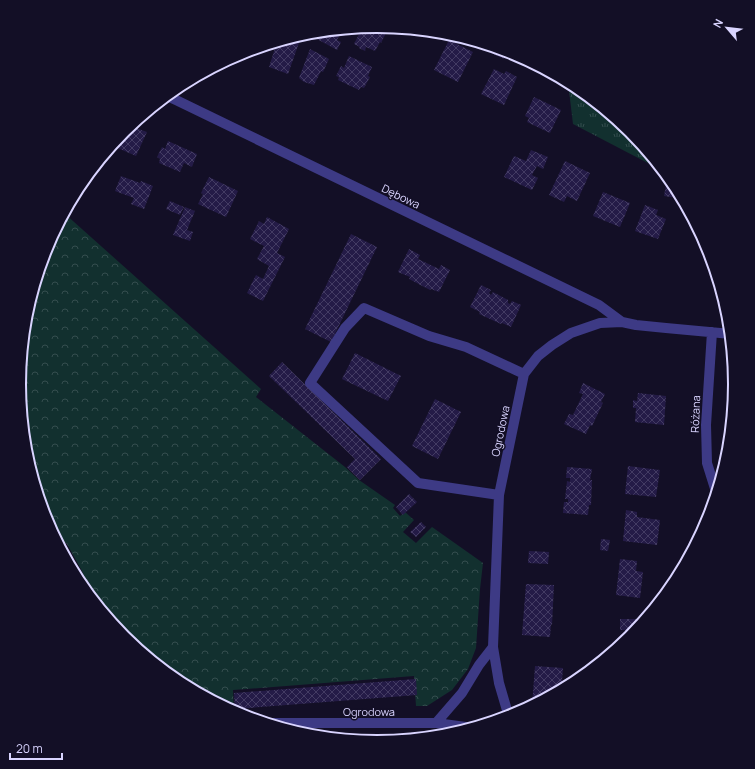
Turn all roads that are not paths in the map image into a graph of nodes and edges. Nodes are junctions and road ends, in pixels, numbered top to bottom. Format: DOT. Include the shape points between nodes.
graph roads {
  1 [pos="173,99"];
  2 [pos="622,322"];
  3 [pos="712,332"];
  4 [pos="725,333"];
  5 [pos="524,374"];
  6 [pos="714,485"];
  7 [pos="499,495"];
  8 [pos="494,647"];
  9 [pos="507,711"];
  10 [pos="284,723"];
  11 [pos="436,723"];
  12 [pos="459,726"];
  1 -- 2 [label="street, Dębowa" via="599,305"];
  2 -- 3 [label="street, Ogrodowa"];
  2 -- 5 [label="street, Ogrodowa" via="600,323 571,333 538,356"];
  3 -- 4 [label="street, Ogrodowa"];
  3 -- 6 [label="street, Różana" via="706,425 707,463"];
  5 -- 7 [label="street, Ogrodowa"];
  5 -- 7 [label="street" via="466,347 429,336 364,308 345,328 310,383 418,483"];
  7 -- 8 [label="street, Ogrodowa"];
  8 -- 9 [label="street, Ogrodowa" via="499,682"];
  8 -- 11 [label="street" via="462,693"];
  10 -- 11 [label="street, Ogrodowa"];
  11 -- 12 [label="street, Ogrodowa"];
}
